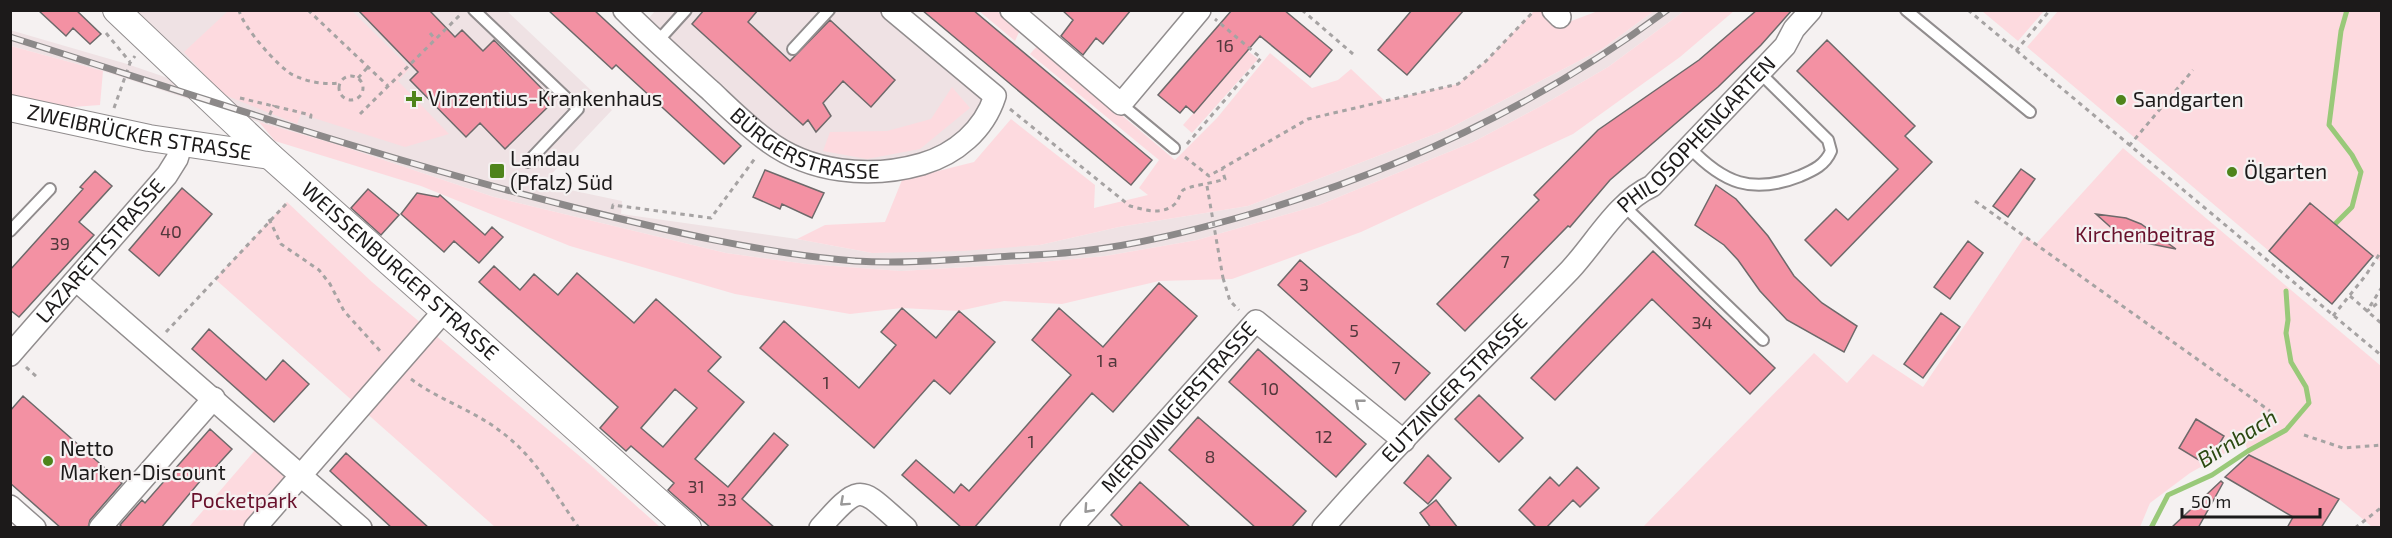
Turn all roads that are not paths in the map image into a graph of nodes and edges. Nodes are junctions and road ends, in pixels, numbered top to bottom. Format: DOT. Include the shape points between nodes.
graph roads {
  1 [pos="474,10"];
  2 [pos="624,10"];
  3 [pos="686,10"];
  4 [pos="829,10"];
  5 [pos="892,10"];
  6 [pos="1906,10"];
  7 [pos="1206,14"];
  8 [pos="1024,15"];
  9 [pos="1807,15"];
  10 [pos="110,21"];
  11 [pos="657,42"];
  12 [pos="793,49"];
  13 [pos="1759,72"];
  14 [pos="1121,104"];
  15 [pos="10,108"];
  16 [pos="2030,112"];
  17 [pos="182,143"];
  18 [pos="1689,147"];
  19 [pos="1174,148"];
  20 [pos="270,156"];
  21 [pos="528,162"];
  22 [pos="50,189"];
  23 [pos="1624,206"];
  24 [pos="10,231"];
  25 [pos="1586,249"];
  26 [pos="77,281"];
  27 [pos="444,311"];
  28 [pos="1763,340"];
  29 [pos="14,345"];
  30 [pos="214,398"];
  31 [pos="1404,441"];
  32 [pos="301,474"];
  33 [pos="10,506"];
  34 [pos="359,527"];
  35 [pos="35,528"];
  36 [pos="100,528"];
  37 [pos="255,528"];
  38 [pos="688,528"];
  39 [pos="820,528"];
  40 [pos="906,528"];
  41 [pos="1071,528"];
  42 [pos="1323,528"];
  1 -- 21 [label="lane" via="578,109"];
  2 -- 11 [label="street, BÜRGERSTRASSE"];
  3 -- 11 [label="lane"];
  4 -- 12 [label="lane"];
  5 -- 11 [label="street, BÜRGERSTRASSE" via="995,96 983,124 956,148 908,168 868,173 833,168 767,141"];
  6 -- 16 [label="lane"];
  7 -- 14 [label="street"];
  8 -- 14 [label="street"];
  9 -- 13 [label="street, PHILOSOPHENGARTEN" via="1785,46"];
  10 -- 20 [label="street, WEISSENBURGER STRASSE" via="147,41"];
  13 -- 18 [label="street, PHILOSOPHENGARTEN"];
  13 -- 18 [label="lane" via="1828,140 1831,151 1827,161 1794,178 1758,187 1726,178"];
  14 -- 19 [label="lane"];
  15 -- 17 [label="street, ZWEIBRÜCKER STRASSE"];
  17 -- 20 [label="street, ZWEIBRÜCKER STRASSE"];
  17 -- 26 [label="street, LAZARETTSTRASSE" via="166,175"];
  18 -- 23 [label="street, PHILOSOPHENGARTEN" via="1652,186 1637,193"];
  20 -- 27 [label="street, WEISSENBURGER STRASSE"];
  22 -- 24 [label="lane"];
  23 -- 25 [label="street, PHILOSOPHENGARTEN"];
  23 -- 28 [label="lane"];
  25 -- 31 [label="street, EUTZINGER STRASSE"];
  26 -- 29 [label="street, LAZARETTSTRASSE"];
  26 -- 30 [label="street"];
  27 -- 32 [label="street"];
  27 -- 38 [label="street, WEISSENBURGER STRASSE"];
  30 -- 32 [label="street"];
  30 -- 36 [label="street"];
  31 -- 41 [label="street, MEROWINGERSTRASSE, one-way" via="1256,321"];
  31 -- 42 [label="street, EUTZINGER STRASSE"];
  32 -- 34 [label="street"];
  32 -- 37 [label="street"];
  33 -- 35 [label="street"];
  40 -- 39 [label="street, one-way" via="873,499 860,494 851,495"];
}
